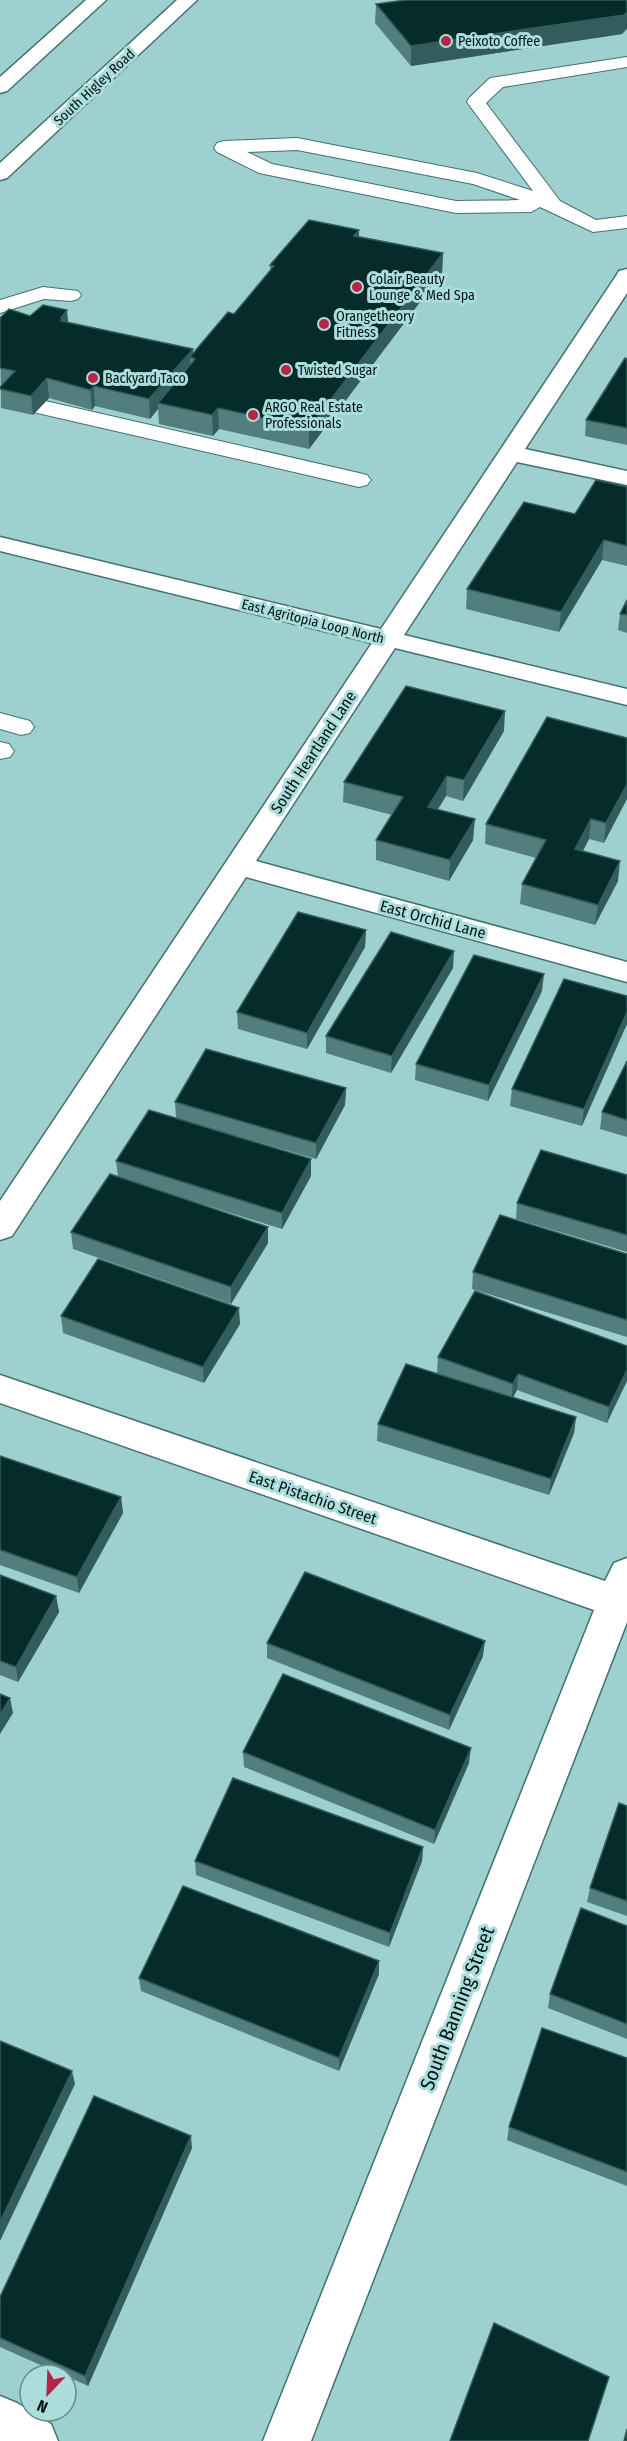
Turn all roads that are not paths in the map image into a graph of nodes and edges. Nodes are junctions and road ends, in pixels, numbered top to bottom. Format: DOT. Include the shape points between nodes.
graph roads {
  1 [pos="97,0"];
  2 [pos="188,0"];
  3 [pos="627,62"];
  4 [pos="0,87"];
  5 [pos="399,164"];
  6 [pos="0,174"];
  7 [pos="375,191"];
  8 [pos="553,205"];
  9 [pos="627,222"];
  10 [pos="627,276"];
  11 [pos="71,295"];
  12 [pos="0,307"];
  13 [pos="40,407"];
  14 [pos="510,453"];
  15 [pos="627,478"];
  16 [pos="359,480"];
  17 [pos="0,544"];
  18 [pos="387,639"];
  19 [pos="627,698"];
  20 [pos="239,866"];
  21 [pos="627,972"];
  22 [pos="0,1227"];
  23 [pos="0,1389"];
  24 [pos="623,1594"];
  25 [pos="0,2420"];
  26 [pos="34,2441"];
  27 [pos="287,2441"];
  1 -- 4 [label="street"];
  2 -- 6 [label="street, South Higley Road"];
  3 -- 8 [label="lane" via="497,82 476,102"];
  5 -- 7 [label="lane"];
  5 -- 7 [label="lane" via="297,144 224,147 266,169"];
  5 -- 8 [label="lane" via="477,179"];
  7 -- 8 [label="lane" via="456,207"];
  8 -- 9 [label="lane" via="593,226"];
  10 -- 14 [label="street, South Heartland Lane"];
  11 -- 12 [label="lane" via="44,293"];
  13 -- 16 [label="lane"];
  14 -- 15 [label="street"];
  14 -- 18 [label="street, South Heartland Lane"];
  17 -- 18 [label="street, East Agritopia Loop North"];
  18 -- 19 [label="street, East Agritopia Loop North"];
  18 -- 20 [label="street, South Heartland Lane"];
  20 -- 21 [label="street, East Orchid Lane"];
  20 -- 22 [label="street, South Heartland Lane"];
  23 -- 24 [label="street, East Pistachio Street"];
  24 -- 27 [label="street, South Banning Street"];
  25 -- 26 [label="street"];
}
